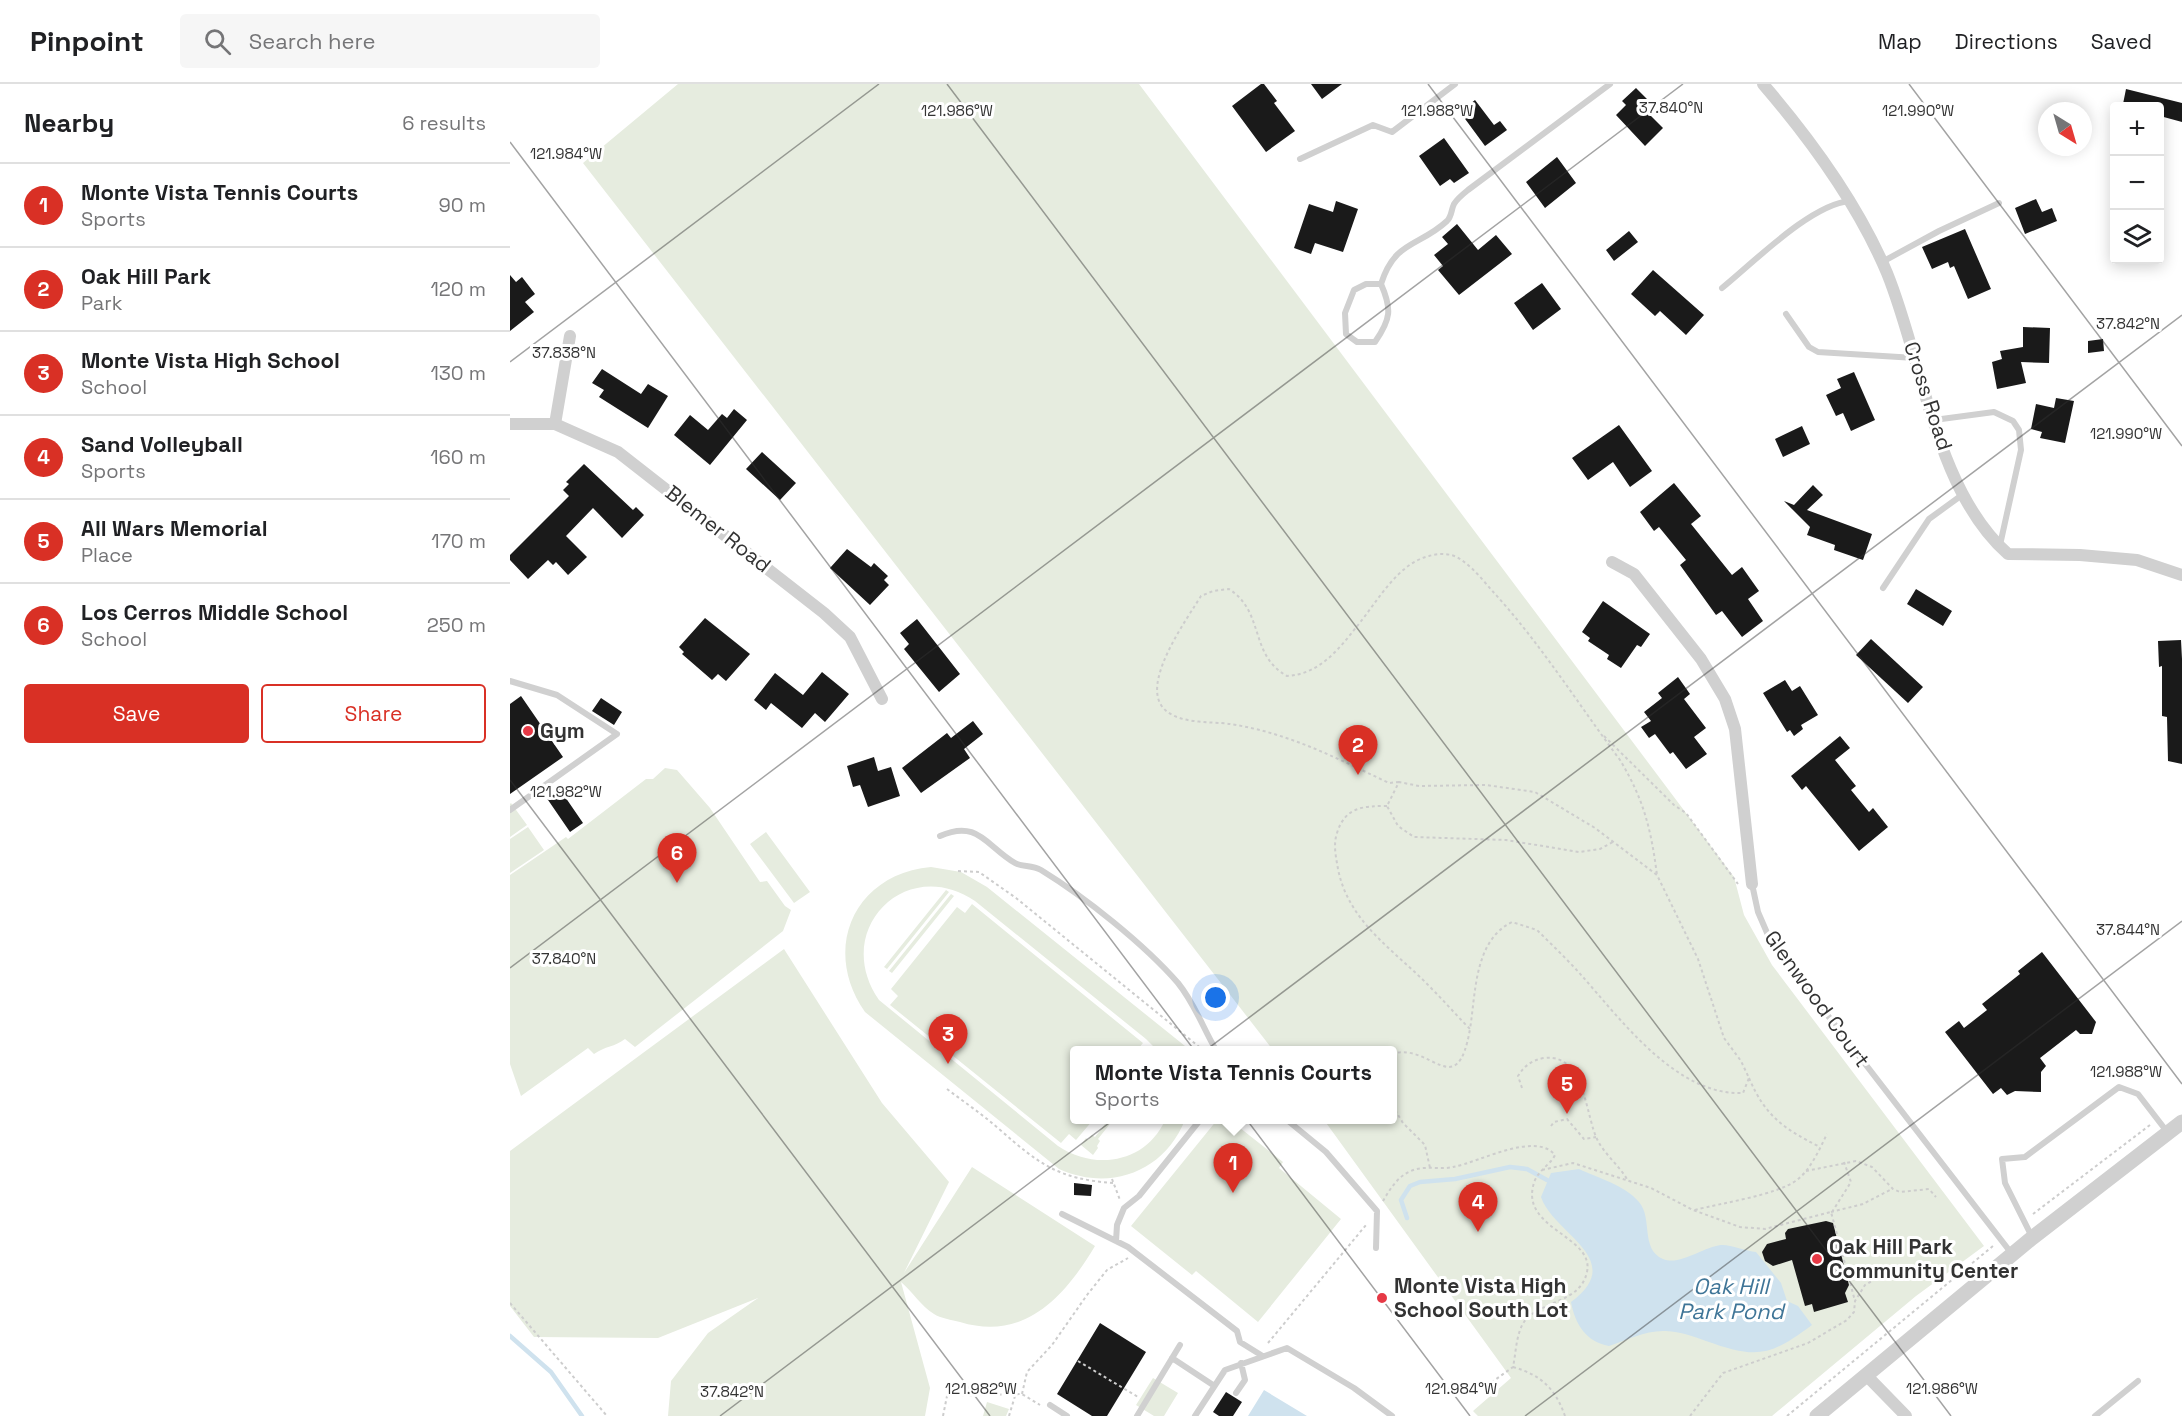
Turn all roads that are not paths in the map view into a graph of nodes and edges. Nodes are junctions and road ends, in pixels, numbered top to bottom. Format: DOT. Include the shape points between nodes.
graph roads {
  1 [pos="1455,84"];
  2 [pos="1610,84"];
  3 [pos="1763,84"];
  4 [pos="1300,159"];
  5 [pos="1850,201"];
  6 [pos="1999,204"];
  7 [pos="1882,262"];
  8 [pos="1381,284"];
  9 [pos="1722,288"];
  10 [pos="1786,314"];
  11 [pos="570,336"];
  12 [pos="1915,358"];
  13 [pos="1934,420"];
  14 [pos="510,424"];
  15 [pos="555,424"];
  16 [pos="1962,495"];
  17 [pos="1999,547"];
  18 [pos="1612,562"];
  19 [pos="2182,575"];
  20 [pos="1883,588"];
  21 [pos="510,681"];
  22 [pos="882,699"];
  23 [pos="510,810"];
  24 [pos="940,836"];
  25 [pos="1752,884"];
  26 [pos="1214,1046"];
  27 [pos="2182,1122"];
  28 [pos="1196,1124"];
  29 [pos="1293,1124"];
  30 [pos="2163,1126"];
  31 [pos="1062,1214"];
  32 [pos="2032,1238"];
  33 [pos="1116,1241"];
  34 [pos="1376,1248"];
  35 [pos="2012,1254"];
  36 [pos="1180,1345"];
  37 [pos="1261,1355"];
  38 [pos="1172,1358"];
  39 [pos="1241,1363"];
  40 [pos="1867,1376"];
  41 [pos="2138,1381"];
  42 [pos="1213,1385"];
  43 [pos="1236,1393"];
  44 [pos="1047,1407"];
  45 [pos="1067,1416"];
  46 [pos="1137,1416"];
  47 [pos="1195,1416"];
  48 [pos="1392,1416"];
  49 [pos="1817,1416"];
  50 [pos="1906,1416"];
  51 [pos="2096,1416"];
  1 -- 4 [label="lane" via="1392,132 1372,124"];
  2 -- 8 [label="lane" via="1468,190 1455,203 1445,223 1403,248 1387,265"];
  3 -- 5 [label="street, Cross Road" via="1792,117"];
  5 -- 7 [label="street, Cross Road"];
  5 -- 9 [label="lane" via="1816,212"];
  6 -- 7 [label="lane"];
  7 -- 12 [label="street, Cross Road"];
  8 -- 8 [label="lane" via="1389,302 1387,324 1375,342 1357,342 1346,334 1345,313 1354,290 1366,284"];
  10 -- 12 [label="lane" via="1809,347 1818,352"];
  11 -- 15 [label="street"];
  12 -- 13 [label="street, Cross Road"];
  13 -- 16 [label="street, Cross Road"];
  13 -- 17 [label="lane" via="1994,412 2013,421 2019,430 2021,450"];
  14 -- 15 [label="street, Blemer Road"];
  15 -- 22 [label="street, Blemer Road" via="618,452 813,603 850,637"];
  16 -- 17 [label="street, Cross Road"];
  16 -- 20 [label="lane" via="1929,519"];
  17 -- 19 [label="street" via="2008,554 2137,560"];
  18 -- 25 [label="street, Glenwood Court" via="1634,573 1701,659 1725,699 1735,729"];
  21 -- 23 [label="lane" via="557,695 617,734"];
  24 -- 26 [label="lane" via="956,829 966,830 1017,865 1038,868 1071,889 1178,984"];
  25 -- 35 [label="lane, Glenwood Court" via="1758,912 1771,942"];
  27 -- 30 [label="street"];
  28 -- 33 [label="lane" via="1146,1187 1124,1208"];
  29 -- 34 [label="lane" via="1326,1152 1377,1211"];
  30 -- 32 [label="street"];
  30 -- 32 [label="lane" via="2138,1094 2118,1087 2025,1157 2002,1159 2005,1184"];
  31 -- 33 [label="lane"];
  32 -- 35 [label="street"];
  33 -- 37 [label="lane" via="1237,1331 1240,1342"];
  35 -- 40 [label="street"];
  36 -- 38 [label="lane"];
  37 -- 39 [label="lane"];
  37 -- 48 [label="lane" via="1287,1348"];
  38 -- 42 [label="lane"];
  38 -- 46 [label="lane"];
  39 -- 42 [label="lane" via="1225,1370"];
  39 -- 43 [label="lane" via="1245,1380"];
  40 -- 49 [label="street"];
  40 -- 50 [label="street"];
  41 -- 51 [label="lane"];
  42 -- 47 [label="lane"];
  44 -- 45 [label="lane"];
}
